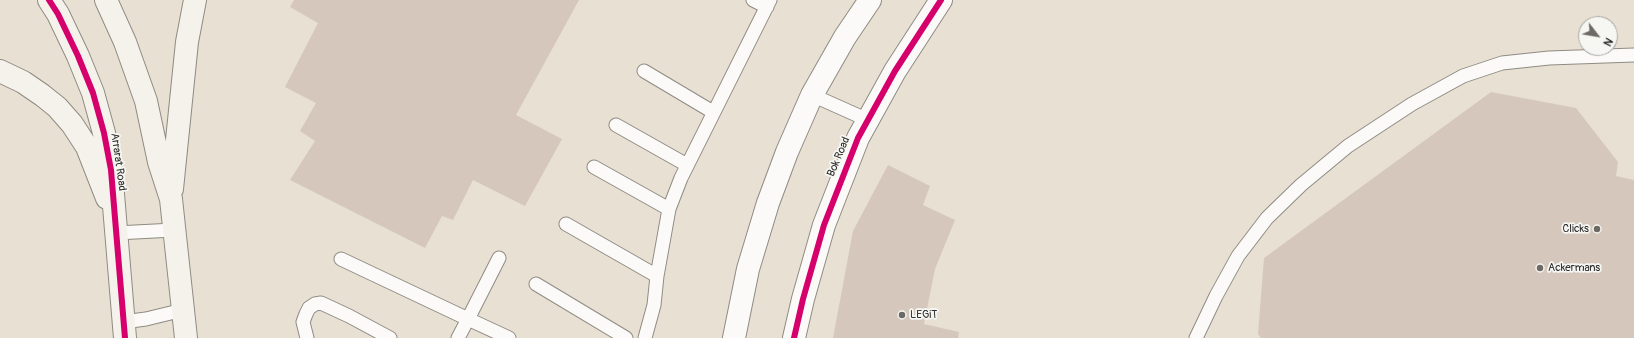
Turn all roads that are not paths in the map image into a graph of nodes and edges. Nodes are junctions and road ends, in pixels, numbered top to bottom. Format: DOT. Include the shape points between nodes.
graph roads {
  1 [pos="49,0"];
  2 [pos="106,0"];
  3 [pos="195,0"];
  4 [pos="753,0"];
  5 [pos="870,0"];
  6 [pos="941,0"];
  7 [pos="769,4"];
  8 [pos="1634,55"];
  9 [pos="0,71"];
  10 [pos="644,71"];
  11 [pos="812,95"];
  12 [pos="713,112"];
  13 [pos="868,120"];
  14 [pos="616,125"];
  15 [pos="687,165"];
  16 [pos="594,167"];
  17 [pos="171,199"];
  18 [pos="669,209"];
  19 [pos="566,224"];
  20 [pos="115,225"];
  21 [pos="174,230"];
  22 [pos="499,258"];
  23 [pos="341,259"];
  24 [pos="656,276"];
  25 [pos="536,284"];
  26 [pos="183,310"];
  27 [pos="468,319"];
  28 [pos="124,330"];
  29 [pos="186,338"];
  30 [pos="307,338"];
  31 [pos="390,338"];
  32 [pos="458,338"];
  33 [pos="510,338"];
  34 [pos="626,338"];
  35 [pos="645,338"];
  36 [pos="734,338"];
  37 [pos="794,338"];
  38 [pos="1196,338"];
  1 -- 20 [label="street, Arrarat Road" via="78,56 93,93 111,170"];
  2 -- 17 [label="street" via="125,42 146,101 159,162"];
  3 -- 17 [label="street" via="187,42"];
  4 -- 7 [label="lane"];
  5 -- 11 [label="street" via="845,37"];
  6 -- 13 [label="street, Bok Road" via="895,71"];
  7 -- 12 [label="lane"];
  8 -- 38 [label="lane" via="1549,58 1502,63 1463,76 1412,104 1348,146 1301,185 1267,218 1238,256"];
  9 -- 20 [label="street" via="42,95 72,124 87,147"];
  10 -- 12 [label="lane"];
  11 -- 13 [label="lane"];
  11 -- 36 [label="street" via="768,203 748,268"];
  12 -- 15 [label="lane"];
  13 -- 37 [label="street, Bok Road" via="836,190 824,225"];
  14 -- 15 [label="lane"];
  15 -- 18 [label="lane"];
  16 -- 18 [label="lane"];
  17 -- 21 [label="street"];
  18 -- 24 [label="lane"];
  19 -- 24 [label="lane"];
  20 -- 21 [label="lane"];
  20 -- 28 [label="street, Arrarat Road"];
  21 -- 26 [label="street"];
  22 -- 27 [label="lane"];
  23 -- 27 [label="lane"];
  24 -- 35 [label="lane" via="654,305"];
  25 -- 34 [label="lane"];
  26 -- 28 [label="lane" via="152,318"];
  26 -- 29 [label="street"];
  27 -- 32 [label="lane"];
  27 -- 33 [label="lane"];
  30 -- 31 [label="lane" via="303,322 306,314 309,308 321,303"];
}
